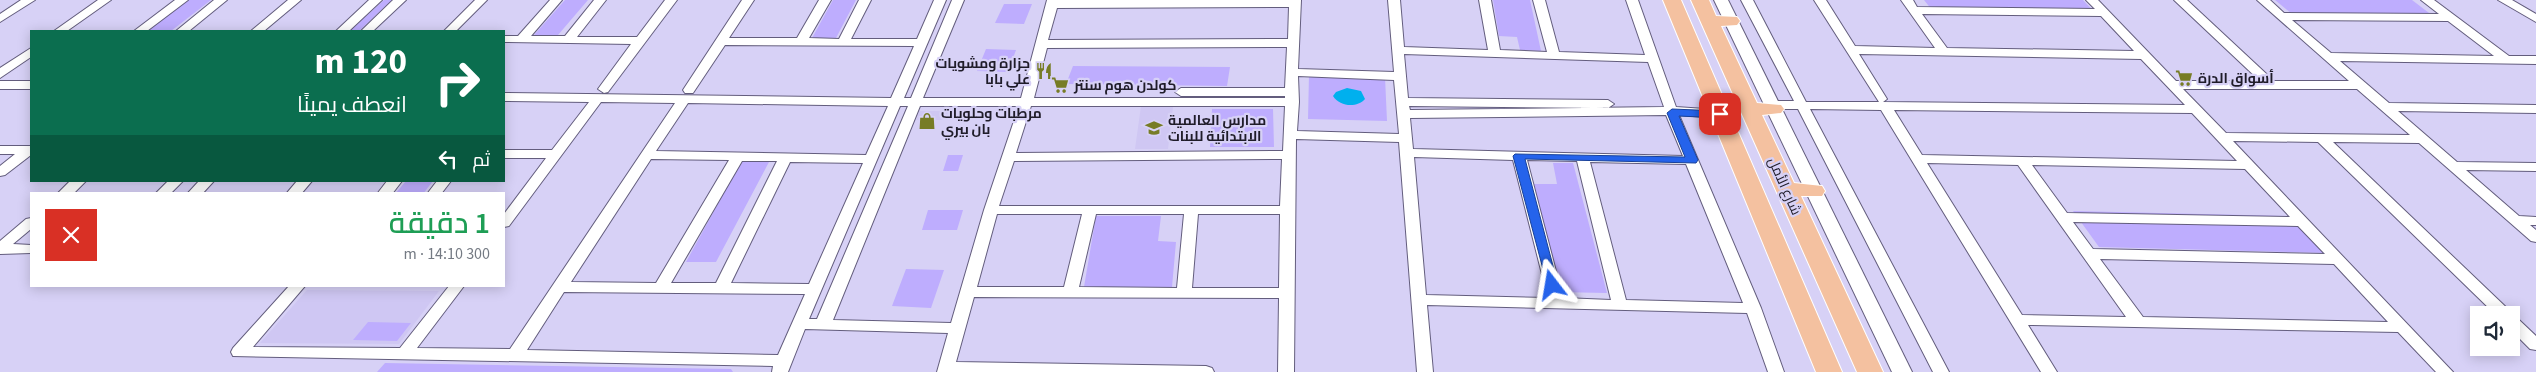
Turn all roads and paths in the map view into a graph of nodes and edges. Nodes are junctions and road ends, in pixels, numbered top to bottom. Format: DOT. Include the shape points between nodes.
graph roads {
  1 [pos="29,0"];
  2 [pos="105,0"];
  3 [pos="182,0"];
  4 [pos="222,0"];
  5 [pos="295,0"];
  6 [pos="376,0"];
  7 [pos="400,0"];
  8 [pos="481,0"];
  9 [pos="556,0"];
  10 [pos="600,0"];
  11 [pos="671,0"];
  12 [pos="748,0"];
  13 [pos="825,0"];
  14 [pos="865,0"];
  15 [pos="940,0"];
  16 [pos="958,0"];
  17 [pos="1394,0"];
  18 [pos="1485,0"];
  19 [pos="1539,0"];
  20 [pos="1632,0"];
  21 [pos="1672,0"];
  22 [pos="1700,0"];
  23 [pos="1721,0"];
  24 [pos="1747,0"];
  25 [pos="1820,0"];
  26 [pos="2092,0"];
  27 [pos="2180,0"];
  28 [pos="2263,0"];
  29 [pos="2426,0"];
  30 [pos="2504,0"];
  31 [pos="1133,2"];
  32 [pos="1216,2"];
  33 [pos="1295,2"];
  34 [pos="1052,3"];
  35 [pos="1910,5"];
  36 [pos="2104,13"];
  37 [pos="2281,16"];
  38 [pos="2450,18"];
  39 [pos="0,19"];
  40 [pos="2536,20"];
  41 [pos="1720,21"];
  42 [pos="61,30"];
  43 [pos="141,30"];
  44 [pos="183,30"];
  45 [pos="258,30"];
  46 [pos="343,30"];
  47 [pos="368,30"];
  48 [pos="451,30"];
  49 [pos="505,39"];
  50 [pos="521,40"];
  51 [pos="568,40"];
  52 [pos="640,41"];
  53 [pos="721,41"];
  54 [pos="801,42"];
  55 [pos="843,42"];
  56 [pos="922,43"];
  57 [pos="1293,43"];
  58 [pos="1041,44"];
  59 [pos="1398,50"];
  60 [pos="1851,50"];
  61 [pos="1943,51"];
  62 [pos="30,53"];
  63 [pos="1495,54"];
  64 [pos="2144,55"];
  65 [pos="1554,56"];
  66 [pos="2329,58"];
  67 [pos="1654,59"];
  68 [pos="2506,60"];
  69 [pos="2536,60"];
  70 [pos="1293,72"];
  71 [pos="0,74"];
  72 [pos="1399,76"];
  73 [pos="0,85"];
  74 [pos="30,85"];
  75 [pos="2173,85"];
  76 [pos="2271,85"];
  77 [pos="2360,85"];
  78 [pos="505,88"];
  79 [pos="0,94"];
  80 [pos="30,94"];
  81 [pos="601,94"];
  82 [pos="686,95"];
  83 [pos="897,97"];
  84 [pos="916,97"];
  85 [pos="1027,97"];
  86 [pos="1292,97"];
  87 [pos="505,98"];
  88 [pos="1799,101"];
  89 [pos="1883,102"];
  90 [pos="1772,104"];
  91 [pos="2192,105"];
  92 [pos="1404,108"];
  93 [pos="1671,108"];
  94 [pos="2386,108"];
  95 [pos="1710,109"];
  96 [pos="1750,109"];
  97 [pos="2536,109"];
  98 [pos="1292,135"];
  99 [pos="2222,137"];
  100 [pos="1406,138"];
  101 [pos="2321,138"];
  102 [pos="2422,139"];
  103 [pos="0,150"];
  104 [pos="30,150"];
  105 [pos="1408,153"];
  106 [pos="505,154"];
  107 [pos="555,154"];
  108 [pos="647,155"];
  109 [pos="1290,155"];
  110 [pos="1518,156"];
  111 [pos="738,157"];
  112 [pos="785,158"];
  113 [pos="1008,158"];
  114 [pos="870,159"];
  115 [pos="1583,159"];
  116 [pos="1918,159"];
  117 [pos="1692,160"];
  118 [pos="2022,161"];
  119 [pos="2248,165"];
  120 [pos="2454,166"];
  121 [pos="2536,167"];
  122 [pos="0,172"];
  123 [pos="78,182"];
  124 [pos="175,182"];
  125 [pos="206,182"];
  126 [pos="304,182"];
  127 [pos="394,182"];
  128 [pos="443,182"];
  129 [pos="1786,189"];
  130 [pos="1814,191"];
  131 [pos="66,192"];
  132 [pos="164,192"];
  133 [pos="196,192"];
  134 [pos="295,192"];
  135 [pos="386,192"];
  136 [pos="436,192"];
  137 [pos="991,210"];
  138 [pos="1191,210"];
  139 [pos="1287,210"];
  140 [pos="1090,211"];
  141 [pos="2062,217"];
  142 [pos="2515,220"];
  143 [pos="2536,220"];
  144 [pos="2302,222"];
  145 [pos="30,223"];
  146 [pos="505,223"];
  147 [pos="2536,238"];
  148 [pos="0,248"];
  149 [pos="30,249"];
  150 [pos="2089,254"];
  151 [pos="2338,259"];
  152 [pos="297,287"];
  153 [pos="456,287"];
  154 [pos="560,287"];
  155 [pos="660,288"];
  156 [pos="721,289"];
  157 [pos="814,289"];
  158 [pos="968,292"];
  159 [pos="1070,293"];
  160 [pos="1184,293"];
  161 [pos="1286,293"];
  162 [pos="1418,300"];
  163 [pos="1557,303"];
  164 [pos="1620,305"];
  165 [pos="2496,306"];
  166 [pos="1752,308"];
  167 [pos="2017,320"];
  168 [pos="2139,323"];
  169 [pos="799,324"];
  170 [pos="823,324"];
  171 [pos="2402,327"];
  172 [pos="956,328"];
  173 [pos="2520,329"];
  174 [pos="2536,344"];
  175 [pos="404,354"];
  176 [pos="514,355"];
  177 [pos="782,367"];
  178 [pos="946,370"];
  179 [pos="1206,372"];
  180 [pos="1286,372"];
  181 [pos="1425,372"];
  182 [pos="1776,372"];
  183 [pos="1829,372"];
  184 [pos="1870,372"];
  185 [pos="1902,372"];
  186 [pos="1941,372"];
  187 [pos="2049,372"];
  188 [pos="2445,372"];
  1 -- 39 [label="street"];
  2 -- 42 [label="street"];
  3 -- 43 [label="street"];
  4 -- 44 [label="street"];
  5 -- 45 [label="street"];
  6 -- 46 [label="street"];
  7 -- 47 [label="street"];
  8 -- 48 [label="street"];
  9 -- 50 [label="street"];
  10 -- 51 [label="street"];
  11 -- 52 [label="street"];
  12 -- 53 [label="street"];
  13 -- 54 [label="street"];
  14 -- 55 [label="street"];
  15 -- 56 [label="street"];
  16 -- 84 [label="street"];
  17 -- 59 [label="street"];
  18 -- 63 [label="street"];
  19 -- 65 [label="street"];
  20 -- 67 [label="street"];
  21 -- 95 [label="main road"];
  22 -- 41 [label="main road, شارع الأمل"];
  23 -- 41 [label="street"];
  24 -- 88 [label="street"];
  25 -- 60 [label="street"];
  26 -- 36 [label="street"];
  27 -- 76 [label="street"];
  28 -- 37 [label="street"];
  29 -- 38 [label="street"];
  30 -- 40 [label="street"];
  31 -- 32 [label="street"];
  31 -- 34 [label="street"];
  32 -- 33 [label="street"];
  33 -- 57 [label="street"];
  34 -- 58 [label="street"];
  35 -- 36 [label="street"];
  35 -- 61 [label="street"];
  36 -- 64 [label="street"];
  37 -- 38 [label="street"];
  37 -- 66 [label="street"];
  38 -- 68 [label="street"];
  41 -- 90 [label="street"];
  41 -- 96 [label="main road, شارع الأمل"];
  49 -- 50 [label="street"];
  50 -- 51 [label="street"];
  51 -- 52 [label="street"];
  52 -- 81 [label="street"];
  53 -- 54 [label="street"];
  53 -- 82 [label="street"];
  54 -- 55 [label="street"];
  55 -- 56 [label="street"];
  56 -- 83 [label="street"];
  57 -- 58 [label="street"];
  57 -- 70 [label="street"];
  58 -- 85 [label="street"];
  59 -- 63 [label="street"];
  59 -- 72 [label="street"];
  60 -- 61 [label="street"];
  60 -- 89 [label="street"];
  61 -- 64 [label="street"];
  62 -- 71 [label="street"];
  63 -- 65 [label="street"];
  64 -- 75 [label="street"];
  65 -- 67 [label="street"];
  66 -- 68 [label="street"];
  66 -- 77 [label="street"];
  67 -- 93 [label="street"];
  68 -- 69 [label="street"];
  70 -- 72 [label="street"];
  70 -- 86 [label="street"];
  72 -- 92 [label="street"];
  73 -- 74 [label="street"];
  75 -- 76 [label="street"];
  75 -- 91 [label="street"];
  76 -- 77 [label="street"];
  77 -- 94 [label="street"];
  78 -- 81 [label="street"];
  79 -- 80 [label="street"];
  81 -- 82 [label="street"];
  81 -- 87 [label="street"];
  81 -- 107 [label="street"];
  82 -- 83 [label="street"];
  82 -- 108 [label="street"];
  83 -- 84 [label="street"];
  83 -- 114 [label="street"];
  84 -- 85 [label="street"];
  84 -- 170 [label="street"];
  85 -- 86 [label="street"];
  85 -- 113 [label="street"];
  86 -- 98 [label="street"];
  88 -- 89 [label="street"];
  88 -- 90 [label="street"];
  88 -- 186 [label="street"];
  89 -- 91 [label="street"];
  89 -- 116 [label="street"];
  90 -- 96 [label="main road"];
  90 -- 130 [label="street"];
  91 -- 99 [label="street"];
  92 -- 93 [label="street"];
  92 -- 100 [label="street"];
  93 -- 95 [label="street"];
  93 -- 117 [label="street"];
  94 -- 97 [label="street"];
  94 -- 102 [label="street"];
  95 -- 183 [label="main road"];
  96 -- 129 [label="main road, شارع الأمل"];
  98 -- 100 [label="street"];
  98 -- 109 [label="street"];
  99 -- 101 [label="street"];
  99 -- 119 [label="street"];
  100 -- 105 [label="street"];
  101 -- 102 [label="street"];
  101 -- 165 [label="street"];
  102 -- 120 [label="street"];
  103 -- 104 [label="street"];
  104 -- 122 [label="street"];
  105 -- 110 [label="street"];
  105 -- 162 [label="street"];
  106 -- 107 [label="street"];
  107 -- 146 [label="street"];
  108 -- 111 [label="street"];
  108 -- 154 [label="street"];
  109 -- 113 [label="street"];
  109 -- 139 [label="street"];
  110 -- 115 [label="street"];
  110 -- 163 [label="street"];
  111 -- 112 [label="street"];
  111 -- 155 [label="street"];
  112 -- 114 [label="street"];
  112 -- 156 [label="street"];
  113 -- 137 [label="street"];
  114 -- 157 [label="street"];
  115 -- 117 [label="street"];
  115 -- 164 [label="street"];
  116 -- 118 [label="street"];
  116 -- 167 [label="street"];
  117 -- 166 [label="street"];
  118 -- 119 [label="street"];
  118 -- 141 [label="street"];
  119 -- 144 [label="street"];
  120 -- 121 [label="street"];
  120 -- 142 [label="street"];
  123 -- 131 [label="street"];
  124 -- 132 [label="street"];
  125 -- 133 [label="street"];
  126 -- 134 [label="street"];
  127 -- 135 [label="street"];
  128 -- 136 [label="street"];
  129 -- 130 [label="main road"];
  129 -- 184 [label="main road, شارع الأمل"];
  130 -- 185 [label="street"];
  137 -- 140 [label="street"];
  137 -- 158 [label="street"];
  138 -- 139 [label="street"];
  138 -- 140 [label="street"];
  138 -- 160 [label="street"];
  139 -- 161 [label="street"];
  140 -- 159 [label="street"];
  141 -- 144 [label="street"];
  141 -- 150 [label="street"];
  142 -- 143 [label="street"];
  142 -- 147 [label="street"];
  144 -- 151 [label="street"];
  145 -- 148 [label="street"];
  148 -- 149 [label="street"];
  150 -- 151 [label="street"];
  150 -- 168 [label="street"];
  151 -- 171 [label="street"];
  152 -- 175 [label="street" via="239,352"];
  153 -- 175 [label="street"];
  154 -- 155 [label="street"];
  154 -- 176 [label="street"];
  155 -- 156 [label="street"];
  156 -- 157 [label="street"];
  157 -- 169 [label="street"];
  158 -- 159 [label="street"];
  158 -- 172 [label="street"];
  159 -- 160 [label="street"];
  160 -- 161 [label="street"];
  161 -- 180 [label="street"];
  162 -- 163 [label="street"];
  162 -- 181 [label="street"];
  163 -- 164 [label="street"];
  164 -- 166 [label="street"];
  166 -- 182 [label="street"];
  167 -- 168 [label="street"];
  167 -- 187 [label="street"];
  168 -- 171 [label="street"];
  169 -- 170 [label="street"];
  169 -- 177 [label="street"];
  170 -- 172 [label="street"];
  171 -- 188 [label="street"];
  172 -- 178 [label="street"];
  173 -- 174 [label="street"];
  175 -- 176 [label="street"];
  176 -- 177 [label="street"];
  178 -- 179 [label="street"];
}
